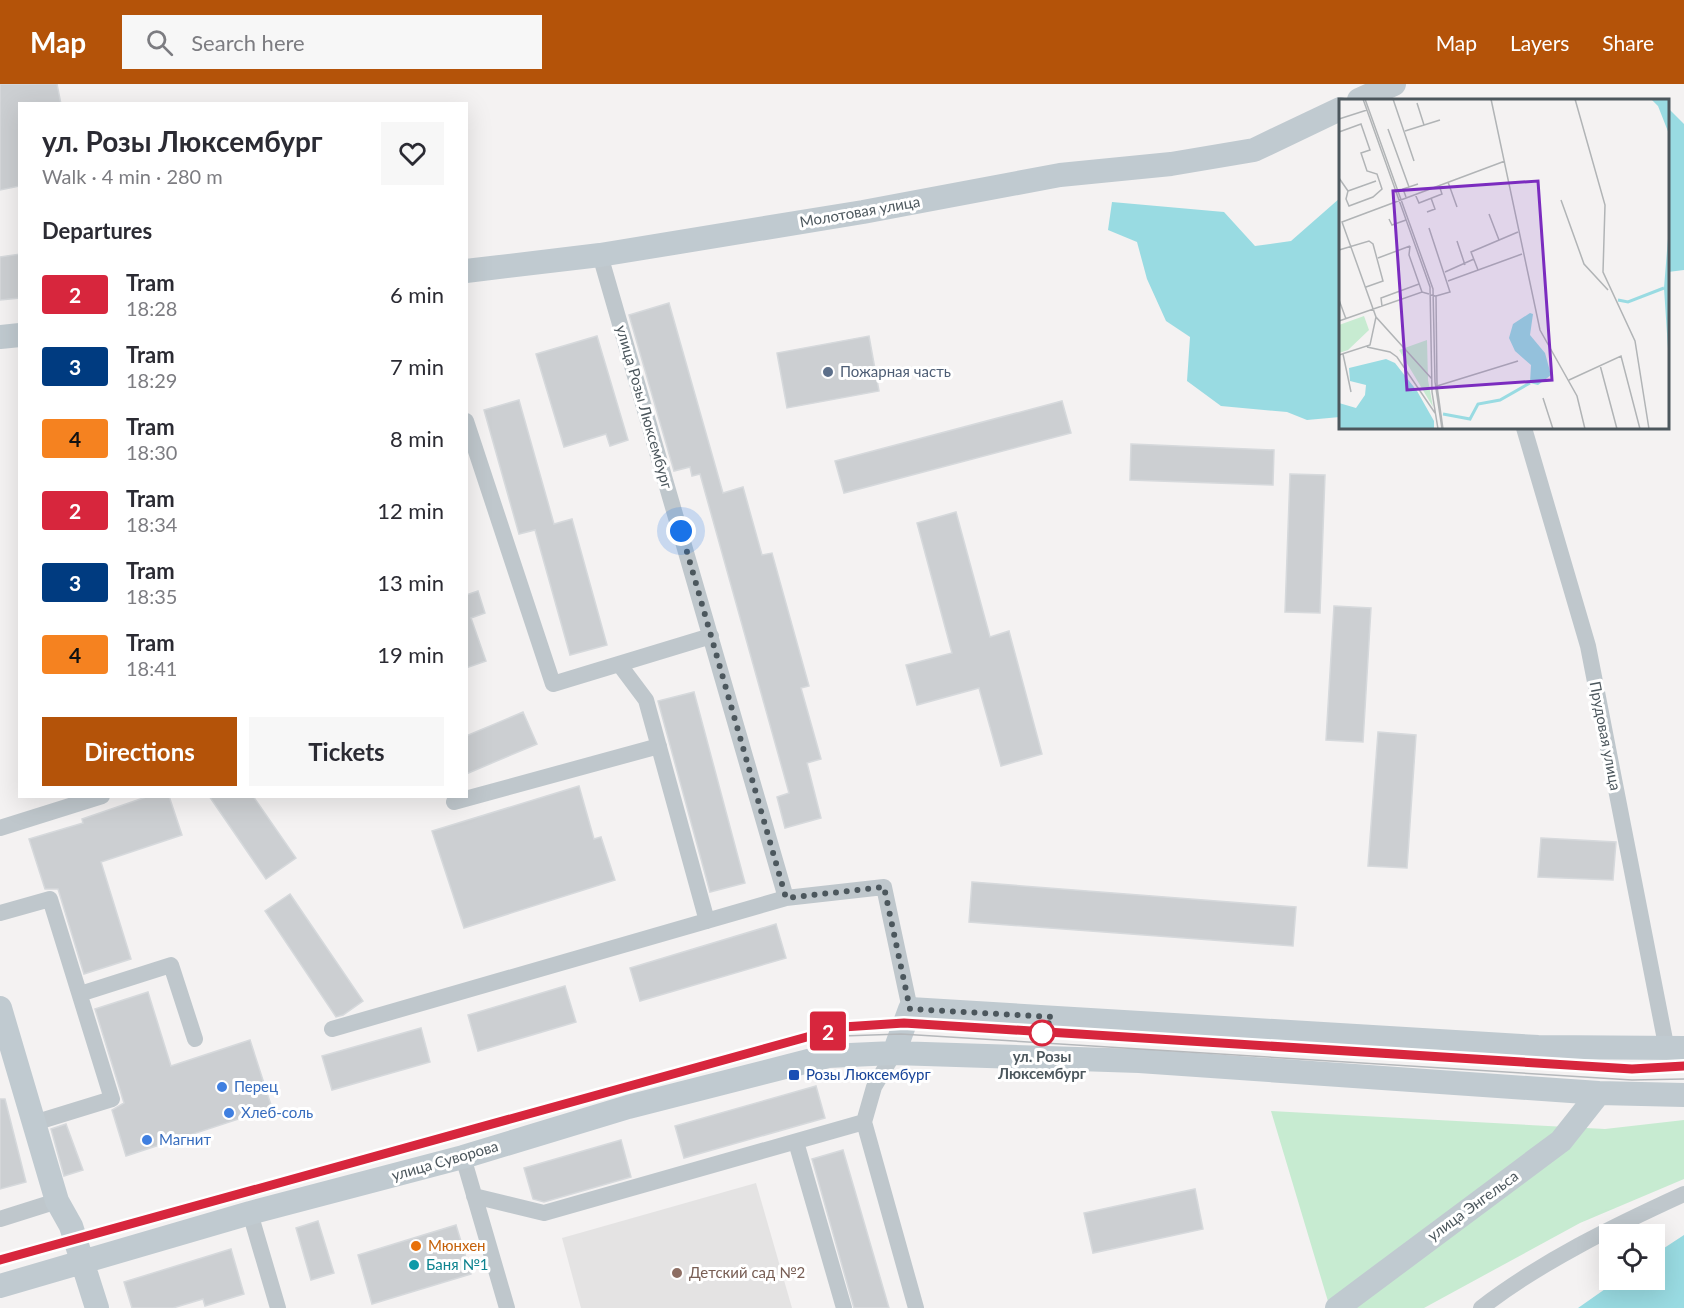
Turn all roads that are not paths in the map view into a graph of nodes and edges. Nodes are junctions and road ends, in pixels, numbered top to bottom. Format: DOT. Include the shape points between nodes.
graph roads {
  1 [pos="1394,84"];
  2 [pos="1361,99"];
  3 [pos="1339,110"];
  4 [pos="600,255"];
  5 [pos="468,271"];
  6 [pos="18,335"];
  7 [pos="0,337"];
  8 [pos="1524,429"];
  9 [pos="470,446"];
  10 [pos="711,636"];
  11 [pos="619,664"];
  12 [pos="659,746"];
  13 [pos="96,798"];
  14 [pos="454,802"];
  15 [pos="0,828"];
  16 [pos="786,898"];
  17 [pos="0,913"];
  18 [pos="707,921"];
  19 [pos="80,994"];
  20 [pos="0,1008"];
  21 [pos="910,1009"];
  22 [pos="332,1029"];
  23 [pos="195,1039"];
  24 [pos="1676,1049"];
  25 [pos="894,1053"];
  26 [pos="1599,1093"];
  27 [pos="1684,1095"];
  28 [pos="864,1122"];
  29 [pos="34,1123"];
  30 [pos="796,1142"];
  31 [pos="463,1157"];
  32 [pos="1684,1194"];
  33 [pos="474,1196"];
  34 [pos="57,1201"];
  35 [pos="250,1214"];
  36 [pos="0,1219"];
  37 [pos="84,1263"];
  38 [pos="0,1286"];
  39 [pos="97,1308"];
  40 [pos="278,1308"];
  41 [pos="507,1308"];
  42 [pos="844,1308"];
  43 [pos="916,1308"];
  44 [pos="1337,1308"];
  45 [pos="1481,1308"];
  1 -- 2 [label="main road"];
  3 -- 4 [label="main road, Молотовая улица" via="1254,150 1171,164 1060,175"];
  4 -- 5 [label="main road, Молотовая улица"];
  4 -- 10 [label="street, улица Розы Люксембург"];
  6 -- 7 [label="main road"];
  8 -- 24 [label="street, Прудовая улица" via="1588,646"];
  9 -- 11 [label="street" via="553,684"];
  10 -- 11 [label="street"];
  10 -- 16 [label="street, улица Розы Люксембург"];
  11 -- 12 [label="street" via="646,700"];
  12 -- 14 [label="street"];
  12 -- 18 [label="street"];
  13 -- 15 [label="street"];
  16 -- 18 [label="street"];
  16 -- 21 [label="street" via="884,887"];
  17 -- 19 [label="street" via="50,899"];
  18 -- 22 [label="street"];
  19 -- 23 [label="street" via="171,965"];
  19 -- 29 [label="street" via="112,1099"];
  20 -- 29 [label="main road"];
  21 -- 24 [label="main road" via="1527,1047"];
  21 -- 25 [label="main road"];
  25 -- 26 [label="main road, улица Суворова" via="1139,1061"];
  25 -- 28 [label="street" via="874,1087"];
  25 -- 31 [label="main road, улица Суворова" via="828,1056 628,1107"];
  26 -- 27 [label="main road, улица Суворова"];
  26 -- 44 [label="main road, улица Энгельса" via="1561,1142"];
  28 -- 30 [label="street"];
  28 -- 43 [label="street"];
  29 -- 34 [label="main road"];
  30 -- 33 [label="street" via="544,1214"];
  30 -- 42 [label="street"];
  31 -- 33 [label="street"];
  31 -- 35 [label="main road, улица Суворова"];
  32 -- 45 [label="street" via="1511,1285"];
  33 -- 41 [label="street"];
  34 -- 36 [label="street"];
  34 -- 37 [label="main road"];
  35 -- 37 [label="main road, улица Суворова"];
  35 -- 40 [label="street"];
  37 -- 38 [label="main road, улица Суворова"];
  37 -- 39 [label="main road"];
}
